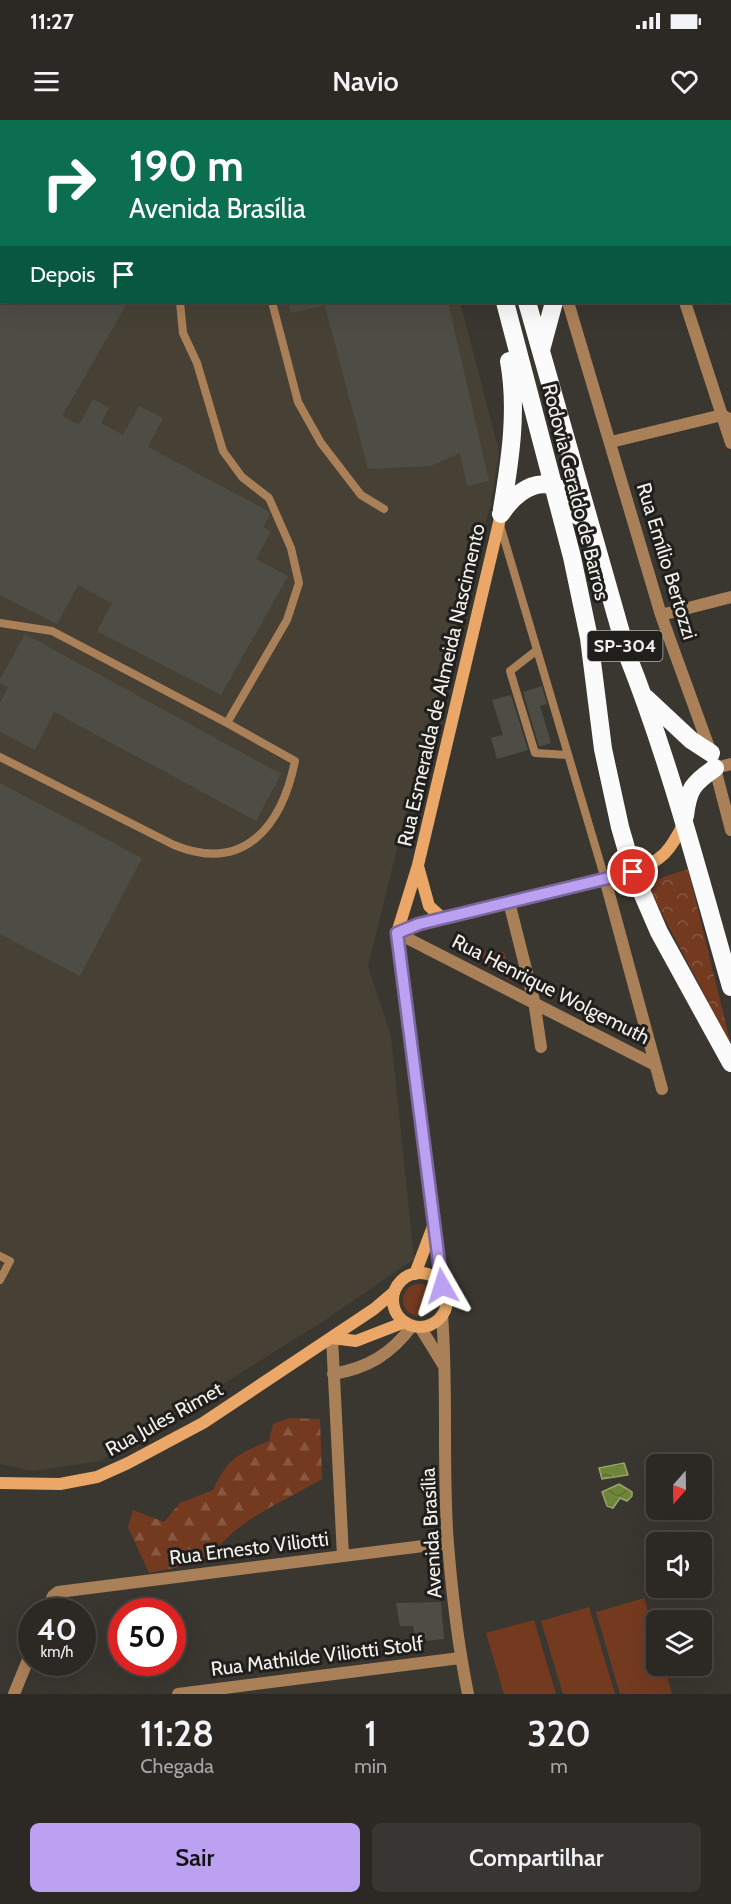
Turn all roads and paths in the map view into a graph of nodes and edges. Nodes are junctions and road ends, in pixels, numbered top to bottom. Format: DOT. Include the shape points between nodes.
graph roads {
  1 [pos="180,303"];
  2 [pos="272,303"];
  3 [pos="498,303"];
  4 [pos="505,303"];
  5 [pos="527,303"];
  6 [pos="554,303"];
  7 [pos="568,303"];
  8 [pos="685,303"];
  9 [pos="540,352"];
  10 [pos="726,417"];
  11 [pos="611,442"];
  12 [pos="731,443"];
  13 [pos="552,485"];
  14 [pos="384,509"];
  15 [pos="500,519"];
  16 [pos="731,597"];
  17 [pos="661,615"];
  18 [pos="0,623"];
  19 [pos="537,650"];
  20 [pos="627,654"];
  21 [pos="644,696"];
  22 [pos="227,723"];
  23 [pos="568,755"];
  24 [pos="0,758"];
  25 [pos="719,762"];
  26 [pos="684,823"];
  27 [pos="731,830"];
  28 [pos="418,865"];
  29 [pos="633,872"];
  30 [pos="605,879"];
  31 [pos="509,902"];
  32 [pos="442,918"];
  33 [pos="397,933"];
  34 [pos="731,987"];
  35 [pos="534,1001"];
  36 [pos="541,1047"];
  37 [pos="731,1063"];
  38 [pos="655,1065"];
  39 [pos="662,1089"];
  40 [pos="435,1220"];
  41 [pos="0,1256"];
  42 [pos="415,1274"];
  43 [pos="0,1280"];
  44 [pos="442,1286"];
  45 [pos="394,1292"];
  46 [pos="442,1315"];
  47 [pos="412,1325"];
  48 [pos="332,1338"];
  49 [pos="446,1369"];
  50 [pos="333,1374"];
  51 [pos="0,1483"];
  52 [pos="447,1543"];
  53 [pos="343,1556"];
  54 [pos="53,1598"];
  55 [pos="460,1658"];
  56 [pos="21,1676"];
  57 [pos="14,1694"];
  58 [pos="178,1694"];
  59 [pos="468,1694"];
  1 -- 22 [label="lane" via="183,333 197,363 223,451 242,477 269,498 291,548 299,583 287,620"];
  2 -- 14 [label="lane" via="298,402 321,443 361,495"];
  3 -- 15 [label="highway" via="513,384 511,453"];
  4 -- 13 [label="highway, Rodovia Geraldo de Barros / SP-304"];
  5 -- 9 [label="highway, Rodovia Geraldo de Barros / SP-304"];
  6 -- 9 [label="highway"];
  7 -- 11 [label="street, Rua Emílio Bertozzi"];
  8 -- 10 [label="street"];
  9 -- 20 [label="highway, Rodovia Geraldo de Barros / SP-304"];
  10 -- 11 [label="street"];
  10 -- 12 [label="street"];
  11 -- 17 [label="street, Rua Emílio Bertozzi"];
  13 -- 15 [label="highway" via="528,487 516,494"];
  13 -- 20 [label="highway" via="565,491 573,502"];
  13 -- 29 [label="highway, Rodovia Geraldo de Barros / SP-304" via="589,638 603,749"];
  15 -- 19 [label="lane"];
  15 -- 28 [label="main road, Rua Esmeralda de Almeida Nascimento"];
  16 -- 17 [label="street"];
  17 -- 25 [label="street, Rua Emílio Bertozzi"];
  18 -- 22 [label="lane" via="52,631"];
  19 -- 23 [label="lane"];
  19 -- 23 [label="lane" via="510,671 536,753"];
  20 -- 21 [label="highway, Rodovia Geraldo de Barros / SP-304"];
  21 -- 25 [label="highway"];
  21 -- 26 [label="highway, Rodovia Geraldo de Barros / SP-304"];
  22 -- 24 [label="lane" via="296,761 281,810 265,831 248,844 210,854 174,845"];
  23 -- 30 [label="lane"];
  25 -- 26 [label="highway" via="687,793"];
  25 -- 27 [label="street, Rua Emílio Bertozzi"];
  26 -- 29 [label="main road" via="671,849 654,864"];
  26 -- 34 [label="highway, Rodovia Geraldo de Barros / SP-304"];
  28 -- 32 [label="main road, Rua Esmeralda de Almeida Nascimento" via="429,906"];
  28 -- 33 [label="main road, Rua Esmeralda de Almeida Nascimento"];
  29 -- 30 [label="main road"];
  29 -- 37 [label="highway, Rodovia Geraldo de Barros / SP-304" via="659,932"];
  30 -- 31 [label="main road"];
  30 -- 38 [label="street"];
  31 -- 32 [label="main road"];
  31 -- 35 [label="street"];
  32 -- 33 [label="main road"];
  33 -- 35 [label="street, Rua Henrique Wolgemuth"];
  33 -- 40 [label="main road"];
  35 -- 36 [label="street"];
  35 -- 38 [label="street, Rua Henrique Wolgemuth"];
  38 -- 39 [label="street"];
  40 -- 42 [label="main road"];
  40 -- 44 [label="main road"];
  41 -- 43 [label="lane" via="10,1261"];
  42 -- 44 [label="main road" via="427,1274"];
  42 -- 45 [label="main road" via="400,1282"];
  44 -- 46 [label="main road" via="446,1300"];
  45 -- 47 [label="main road" via="395,1311"];
  45 -- 48 [label="main road, Rua Jules Rimet"];
  46 -- 47 [label="main road" via="432,1324"];
  46 -- 49 [label="street, Avenida Brasília"];
  47 -- 48 [label="main road" via="356,1341"];
  47 -- 49 [label="street"];
  47 -- 50 [label="street" via="397,1345 379,1359 356,1371"];
  48 -- 50 [label="street"];
  48 -- 51 [label="main road, Rua Jules Rimet" via="204,1423 98,1477 60,1484"];
  49 -- 52 [label="street, Avenida Brasília"];
  50 -- 53 [label="street"];
  52 -- 53 [label="street, Rua Ernesto Viliotti"];
  52 -- 55 [label="street, Avenida Brasília"];
  53 -- 54 [label="street, Rua Ernesto Viliotti" via="55,1593"];
  55 -- 58 [label="street, Rua Mathilde Viliotti Stolf"];
  55 -- 59 [label="street, Avenida Brasília"];
  56 -- 57 [label="street"];
}
